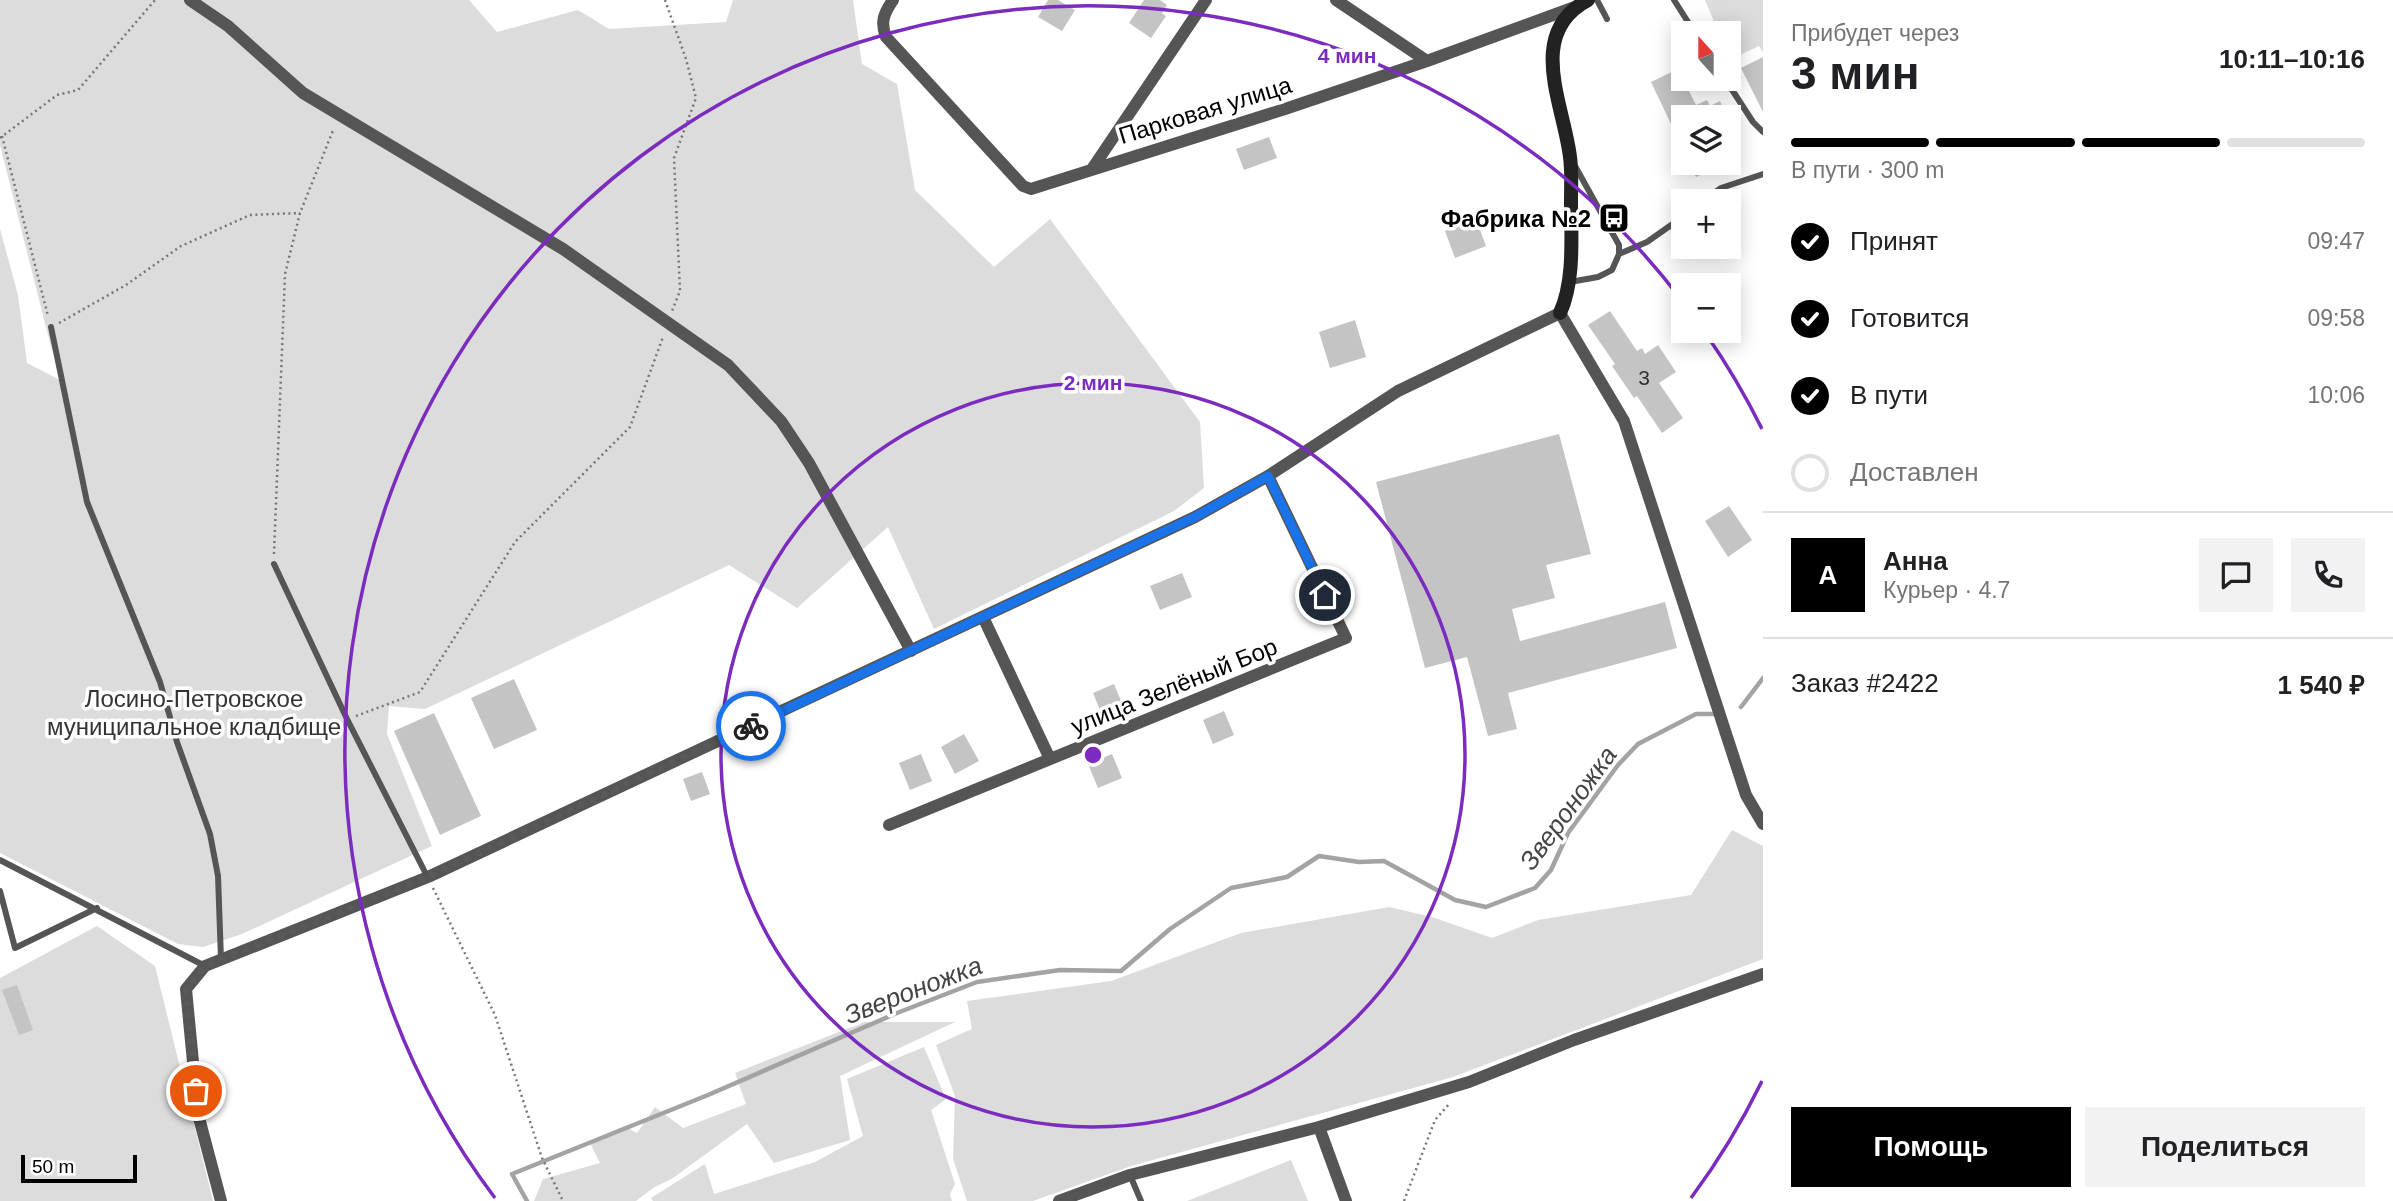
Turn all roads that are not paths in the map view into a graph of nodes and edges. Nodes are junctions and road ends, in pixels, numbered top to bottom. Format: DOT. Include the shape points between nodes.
graph roads {
  1 [pos="190,0"];
  2 [pos="893,0"];
  3 [pos="1206,0"];
  4 [pos="1336,0"];
  5 [pos="1597,0"];
  6 [pos="1674,0"];
  7 [pos="1576,2"];
  8 [pos="1607,19"];
  9 [pos="1687,21"];
  10 [pos="1427,61"];
  11 [pos="1733,91"];
  12 [pos="1763,132"];
  13 [pos="1570,158"];
  14 [pos="1092,169"];
  15 [pos="1763,174"];
  16 [pos="1720,189"];
  17 [pos="1671,225"];
  18 [pos="1619,254"];
  19 [pos="1568,282"];
  20 [pos="1560,313"];
  21 [pos="51,327"];
  22 [pos="1268,476"];
  23 [pos="274,564"];
  24 [pos="983,617"];
  25 [pos="911,651"];
  26 [pos="1050,759"];
  27 [pos="1763,824"];
  28 [pos="889,825"];
  29 [pos="0,860"];
  30 [pos="428,877"];
  31 [pos="0,891"];
  32 [pos="97,908"];
  33 [pos="221,960"];
  34 [pos="205,966"];
  35 [pos="1763,974"];
  36 [pos="1318,1127"];
  37 [pos="1130,1175"];
  38 [pos="221,1201"];
  39 [pos="1059,1201"];
  40 [pos="1141,1201"];
  41 [pos="1346,1201"];
  1 -- 25 [label="street" via="228,26 303,93 563,249 728,365 780,421 809,463"];
  2 -- 14 [label="street, Парковая улица" via="883,18 886,37 1023,186 1031,189"];
  3 -- 14 [label="street"];
  4 -- 10 [label="street"];
  5 -- 8 [label="lane"];
  6 -- 9 [label="lane"];
  7 -- 10 [label="street, Парковая улица"];
  7 -- 13 [label="street" via="1558,30 1551,66"];
  10 -- 14 [label="street, Парковая улица"];
  11 -- 12 [label="lane"];
  13 -- 18 [label="lane" via="1619,244"];
  13 -- 19 [label="street"];
  15 -- 16 [label="lane"];
  17 -- 18 [label="lane"];
  18 -- 19 [label="lane" via="1612,270"];
  19 -- 20 [label="street"];
  20 -- 22 [label="street" via="1398,391"];
  20 -- 27 [label="street" via="1624,421 1746,794"];
  21 -- 33 [label="lane" via="87,502 160,682 210,834 218,876"];
  22 -- 24 [label="street" via="1195,517"];
  22 -- 26 [label="street, улица Зелёный Бор" via="1346,638"];
  23 -- 30 [label="lane"];
  24 -- 25 [label="street"];
  24 -- 26 [label="street"];
  25 -- 30 [label="street"];
  26 -- 28 [label="street, улица Зелёный Бор"];
  29 -- 32 [label="lane"];
  30 -- 33 [label="street"];
  31 -- 32 [label="lane" via="15,948"];
  32 -- 34 [label="lane"];
  33 -- 34 [label="street"];
  34 -- 38 [label="street" via="186,989 198,1114"];
  35 -- 36 [label="street" via="1469,1082"];
  36 -- 37 [label="street"];
  36 -- 41 [label="street"];
  37 -- 39 [label="street"];
  37 -- 40 [label="lane"];
}
